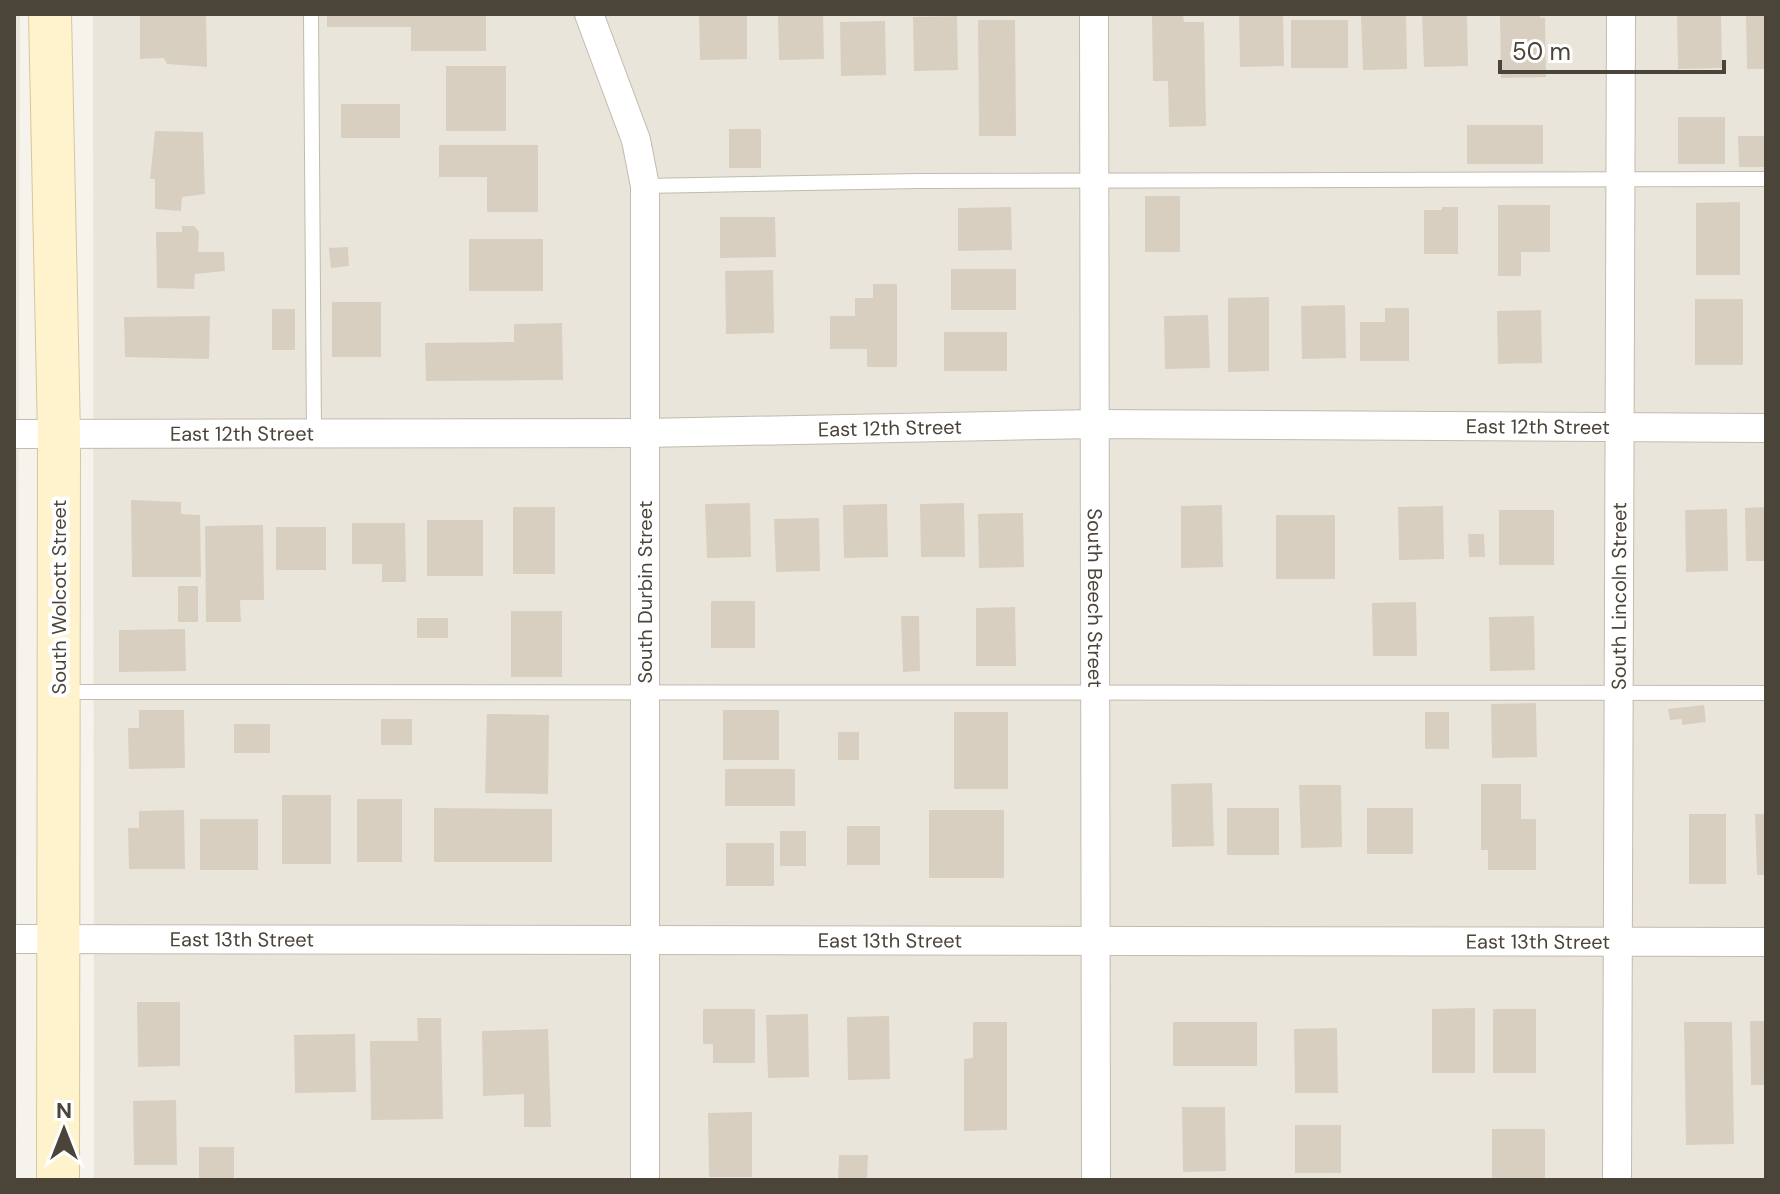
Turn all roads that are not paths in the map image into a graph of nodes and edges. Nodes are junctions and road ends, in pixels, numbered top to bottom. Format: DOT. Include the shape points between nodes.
graph roads {
  1 [pos="50,14"];
  2 [pos="311,14"];
  3 [pos="589,14"];
  4 [pos="1094,14"];
  5 [pos="1621,14"];
  6 [pos="1620,178"];
  7 [pos="1766,179"];
  8 [pos="1094,182"];
  9 [pos="645,186"];
  10 [pos="1095,424"];
  11 [pos="1620,426"];
  12 [pos="1766,428"];
  13 [pos="645,433"];
  14 [pos="14,434"];
  15 [pos="314,434"];
  16 [pos="59,435"];
  17 [pos="59,692"];
  18 [pos="646,692"];
  19 [pos="1095,692"];
  20 [pos="1619,693"];
  21 [pos="1766,693"];
  22 [pos="14,939"];
  23 [pos="58,939"];
  24 [pos="643,941"];
  25 [pos="1095,941"];
  26 [pos="1618,942"];
  27 [pos="1766,942"];
  28 [pos="58,1180"];
  29 [pos="645,1180"];
  30 [pos="1096,1180"];
  31 [pos="1617,1180"];
  1 -- 16 [label="main road, South Wolcott Street"];
  2 -- 15 [label="lane"];
  3 -- 9 [label="street, South Durbin Street" via="636,140"];
  4 -- 8 [label="street, South Beech Street"];
  5 -- 6 [label="street, South Lincoln Street"];
  6 -- 7 [label="lane"];
  6 -- 8 [label="lane"];
  6 -- 11 [label="street, South Lincoln Street"];
  8 -- 9 [label="lane"];
  8 -- 10 [label="street, South Beech Street"];
  9 -- 13 [label="street, South Durbin Street"];
  10 -- 11 [label="street, East 12th Street"];
  10 -- 13 [label="street, East 12th Street"];
  10 -- 19 [label="street, South Beech Street"];
  11 -- 12 [label="street, East 12th Street"];
  11 -- 20 [label="street, South Lincoln Street"];
  13 -- 15 [label="street, East 12th Street"];
  13 -- 18 [label="street, South Durbin Street"];
  14 -- 16 [label="street, East 12th Street"];
  15 -- 16 [label="street, East 12th Street"];
  16 -- 17 [label="main road, South Wolcott Street"];
  17 -- 18 [label="lane"];
  17 -- 23 [label="main road, South Wolcott Street"];
  18 -- 19 [label="lane"];
  18 -- 24 [label="street, South Durbin Street"];
  19 -- 20 [label="lane"];
  19 -- 25 [label="street, South Beech Street"];
  20 -- 21 [label="lane"];
  20 -- 26 [label="street, South Lincoln Street"];
  22 -- 23 [label="street, East 13th Street"];
  23 -- 24 [label="street, East 13th Street"];
  23 -- 28 [label="main road, South Wolcott Street"];
  24 -- 25 [label="street, East 13th Street"];
  24 -- 29 [label="street, South Durbin Street"];
  25 -- 26 [label="street, East 13th Street"];
  25 -- 30 [label="street, South Beech Street"];
  26 -- 27 [label="street, East 13th Street"];
  26 -- 31 [label="street, South Lincoln Street"];
}
